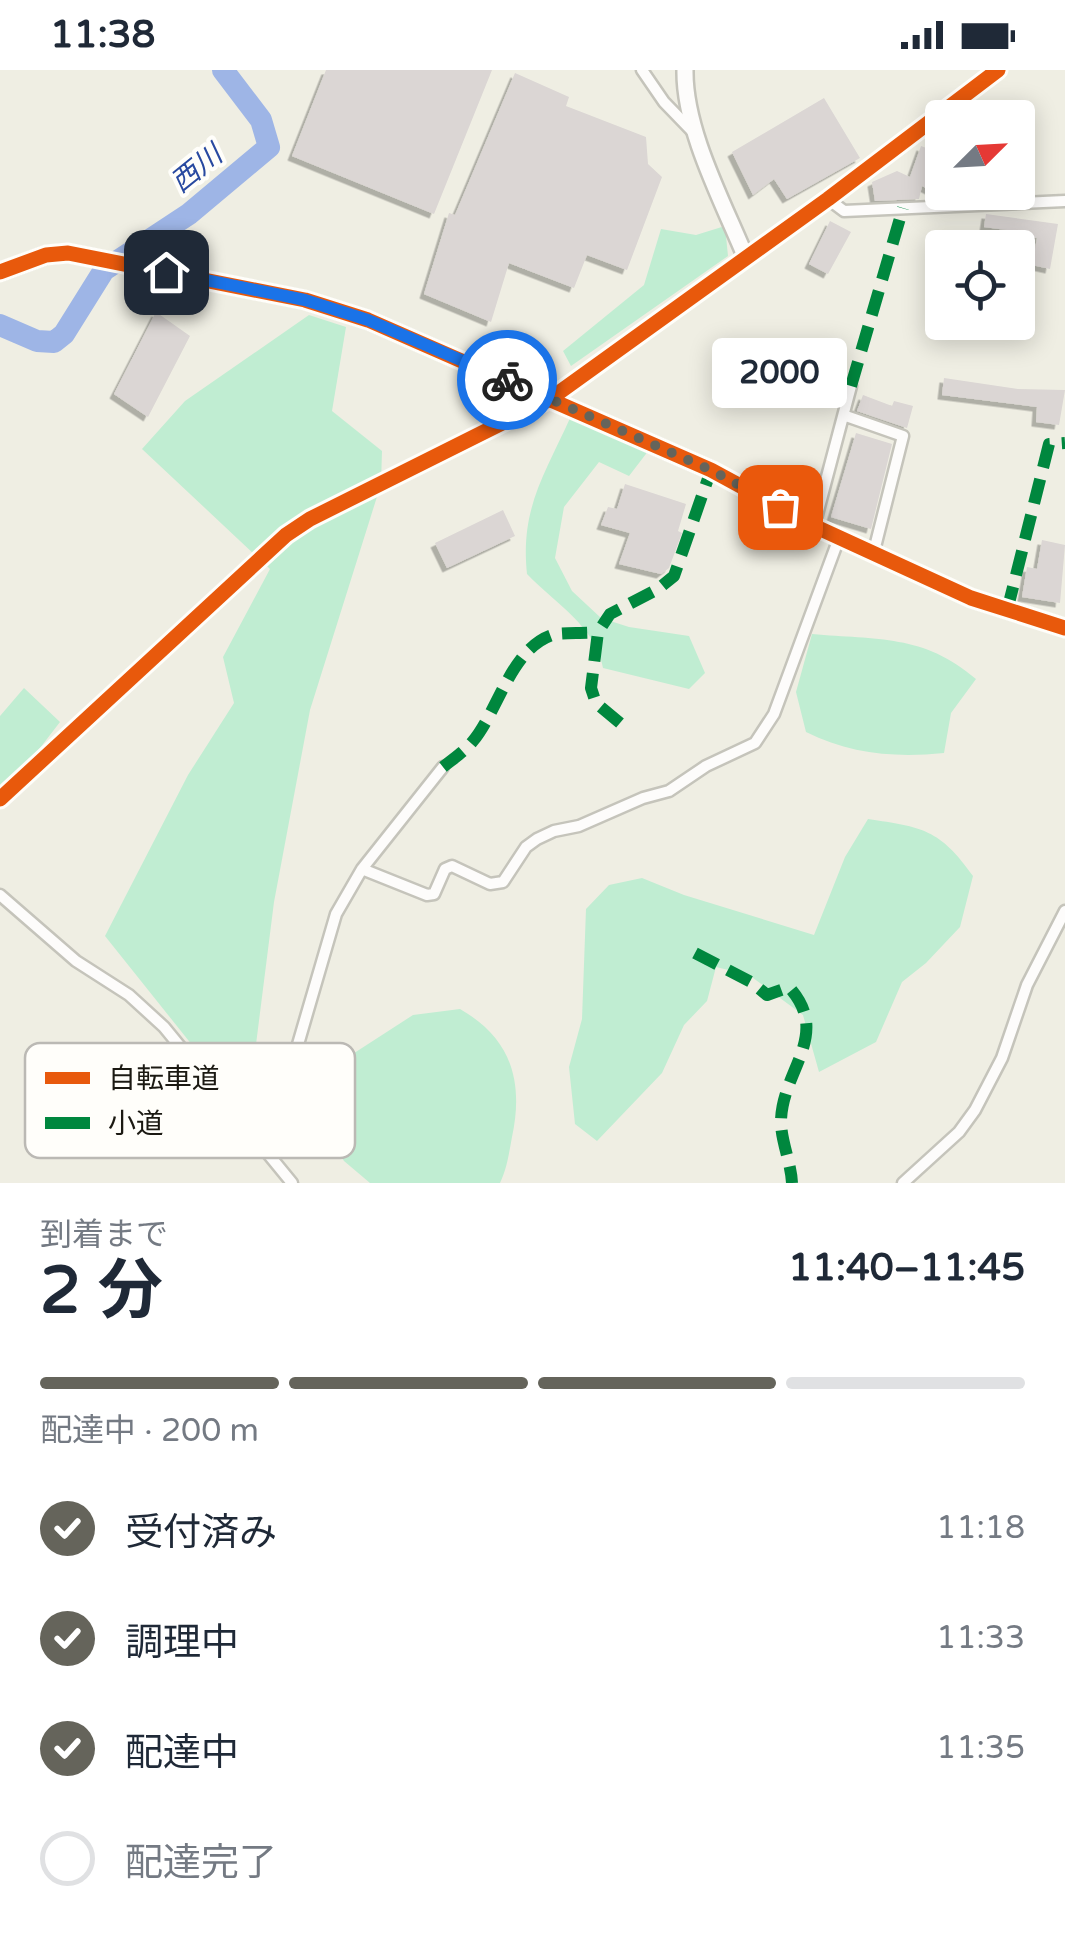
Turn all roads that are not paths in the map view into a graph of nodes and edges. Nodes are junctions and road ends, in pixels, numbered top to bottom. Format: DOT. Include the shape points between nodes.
graph roads {
  1 [pos="642,70"];
  2 [pos="685,70"];
  3 [pos="998,70"];
  4 [pos="698,138"];
  5 [pos="828,199"];
  6 [pos="1065,201"];
  7 [pos="746,258"];
  8 [pos="0,272"];
  9 [pos="851,386"];
  10 [pos="550,399"];
  11 [pos="846,416"];
  12 [pos="814,526"];
  13 [pos="839,538"];
  14 [pos="874,551"];
  15 [pos="1065,628"];
  16 [pos="442,767"];
  17 [pos="0,798"];
  18 [pos="362,869"];
  19 [pos="0,895"];
  20 [pos="1065,910"];
  21 [pos="177,1043"];
  22 [pos="298,1043"];
  23 [pos="273,1158"];
  24 [pos="292,1183"];
  25 [pos="903,1183"];
  1 -- 4 [label="street"];
  2 -- 4 [label="street"];
  3 -- 5 [label="street"];
  4 -- 7 [label="street"];
  5 -- 6 [label="street" via="844,211"];
  5 -- 7 [label="street"];
  7 -- 10 [label="street"];
  8 -- 10 [label="street" via="68,253 305,300 368,320"];
  9 -- 11 [label="street"];
  10 -- 12 [label="street" via="711,470"];
  10 -- 17 [label="street" via="286,535"];
  11 -- 12 [label="street"];
  11 -- 14 [label="street" via="902,436"];
  12 -- 13 [label="street"];
  13 -- 14 [label="street"];
  13 -- 18 [label="street" via="774,714 755,743 669,791 537,839 503,882 490,884 452,866 426,896"];
  14 -- 15 [label="street" via="971,598"];
  16 -- 18 [label="street"];
  18 -- 22 [label="street" via="336,914"];
  19 -- 21 [label="street" via="129,995"];
  20 -- 25 [label="street" via="975,1110"];
  23 -- 24 [label="street"];
}
